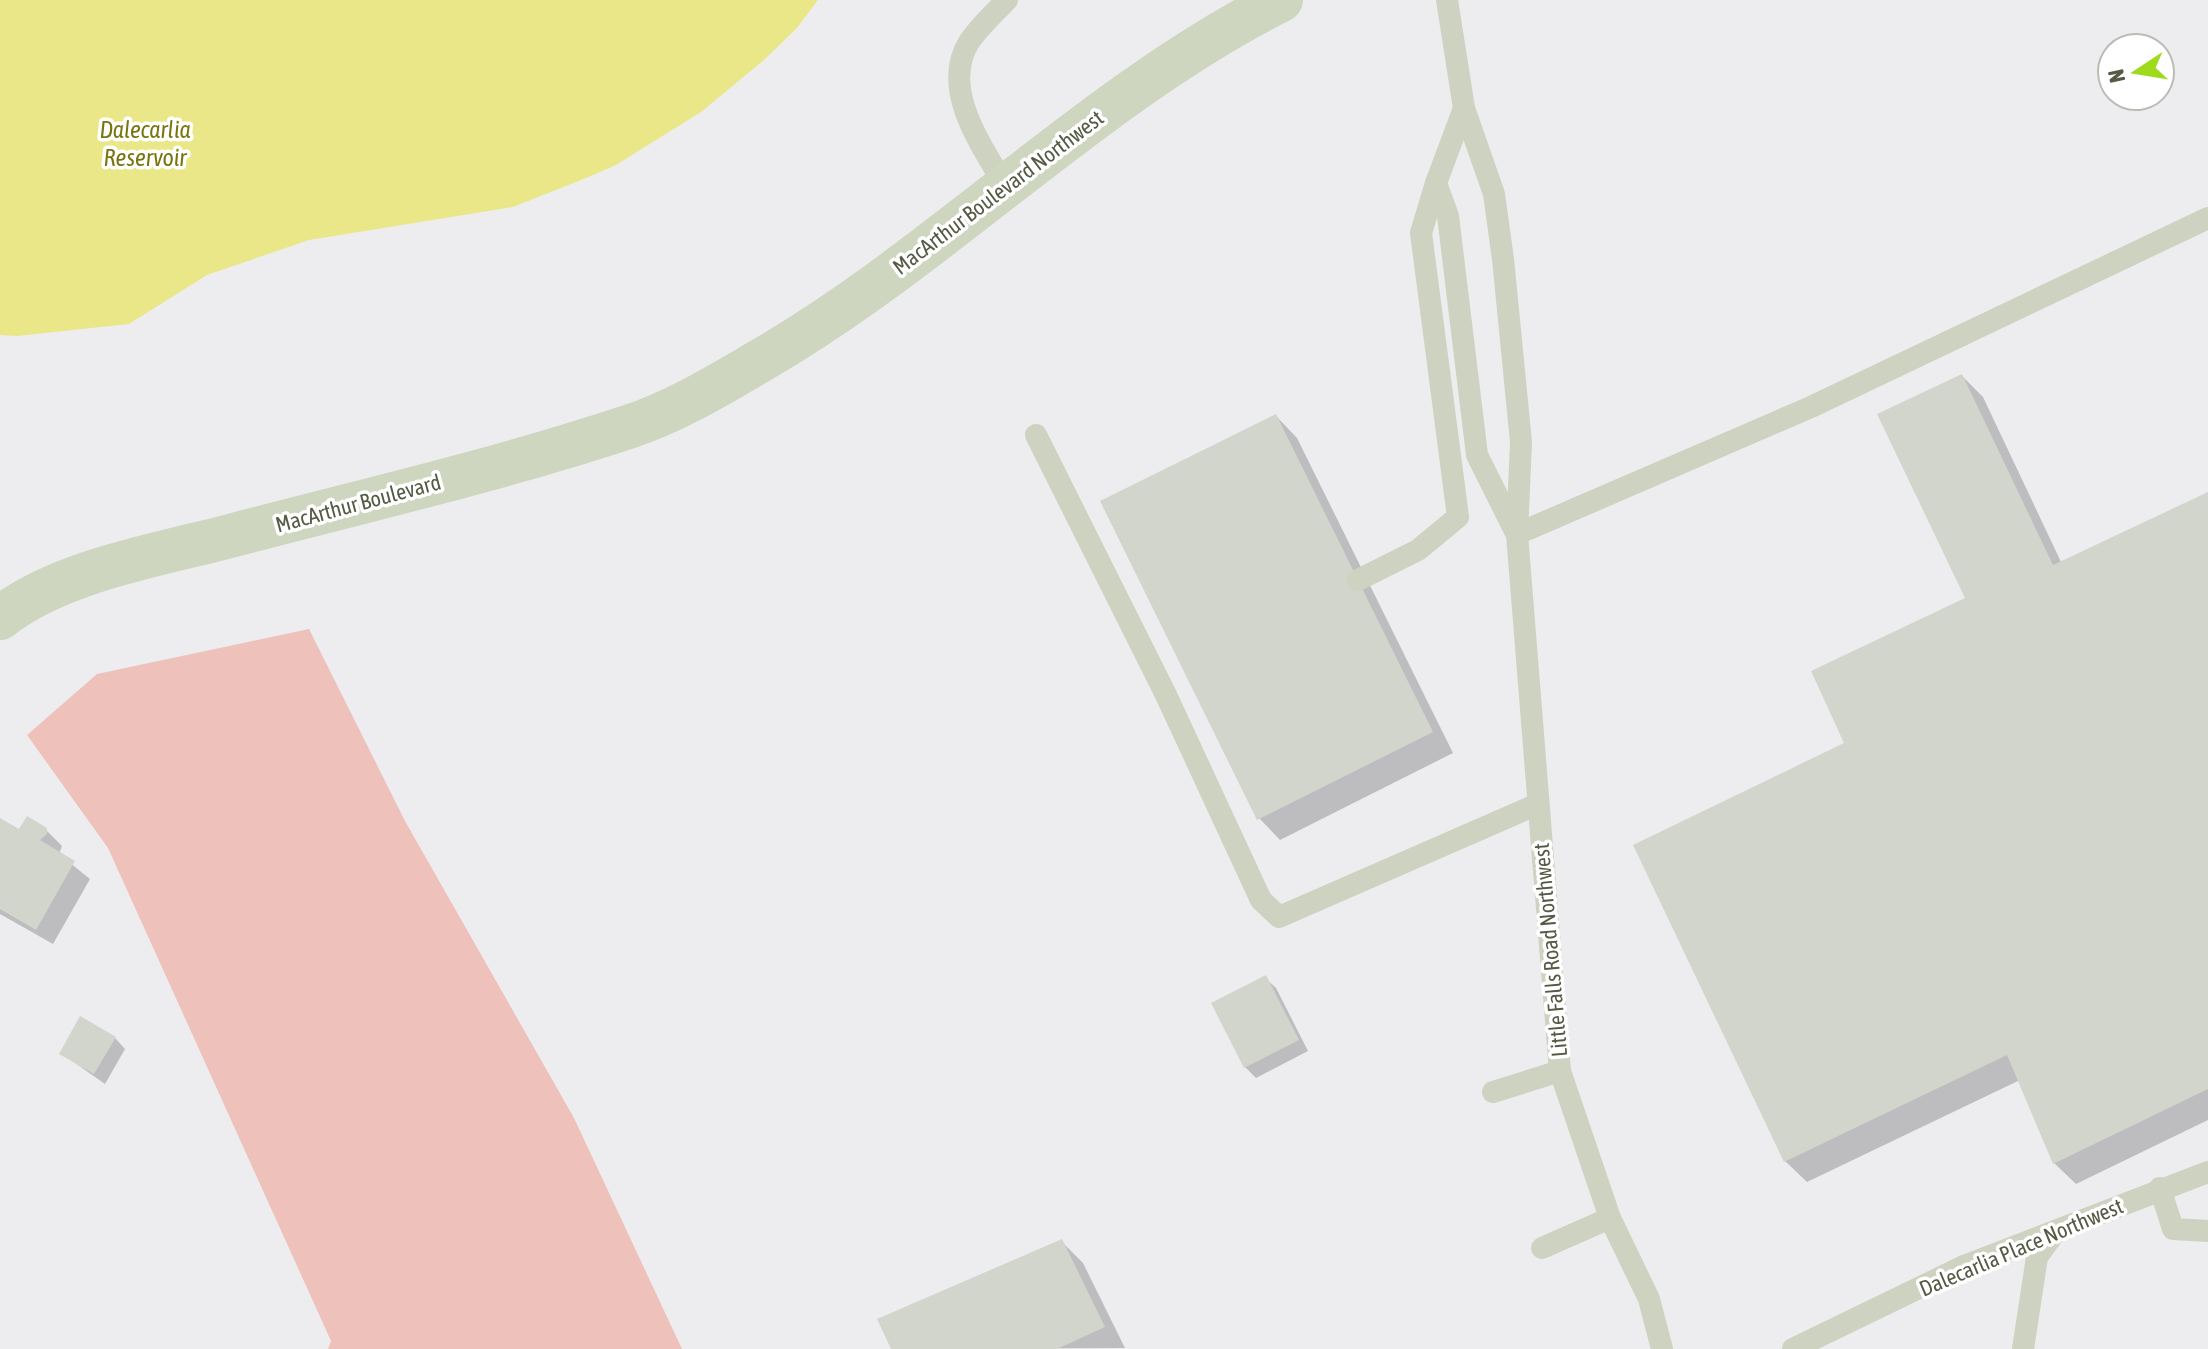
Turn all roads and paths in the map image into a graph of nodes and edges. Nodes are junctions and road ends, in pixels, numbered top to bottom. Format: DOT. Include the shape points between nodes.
graph roads {
  1 [pos="1007,0"];
  2 [pos="1281,0"];
  3 [pos="1447,0"];
  4 [pos="1464,108"];
  5 [pos="1436,183"];
  6 [pos="1005,186"];
  7 [pos="2208,218"];
  8 [pos="716,387"];
  9 [pos="1036,435"];
  10 [pos="1517,534"];
  11 [pos="1358,580"];
  12 [pos="0,618"];
  13 [pos="1538,804"];
  14 [pos="1560,1071"];
  15 [pos="1493,1092"];
  16 [pos="2208,1172"];
  17 [pos="2160,1188"];
  18 [pos="1610,1218"];
  19 [pos="2057,1231"];
  20 [pos="2208,1231"];
  21 [pos="1542,1248"];
  22 [pos="1662,1349"];
  23 [pos="1793,1349"];
  24 [pos="2023,1349"];
  1 -- 6 [label="lane" via="969,43 960,75 965,110"];
  2 -- 6 [label="main road, MacArthur Boulevard Northwest" via="1149,78"];
  3 -- 4 [label="lane, Little Falls Road Northwest"];
  4 -- 5 [label="lane"];
  4 -- 10 [label="lane, Little Falls Road Northwest" via="1494,194 1503,259 1521,442"];
  5 -- 10 [label="lane" via="1448,216 1477,455"];
  5 -- 11 [label="lane" via="1421,233 1458,517 1418,550"];
  6 -- 8 [label="main road, MacArthur Boulevard Northwest" via="804,336"];
  7 -- 10 [label="lane" via="1811,407"];
  8 -- 12 [label="main road, MacArthur Boulevard" via="634,425 545,454 94,572"];
  9 -- 13 [label="lane" via="1261,900 1279,917"];
  10 -- 13 [label="lane, Little Falls Road Northwest"];
  13 -- 14 [label="lane, Little Falls Road Northwest"];
  14 -- 15 [label="lane"];
  14 -- 18 [label="lane, Little Falls Road Northwest"];
  16 -- 17 [label="lane, Dalecarlia Place Northwest"];
  17 -- 19 [label="lane, Dalecarlia Place Northwest"];
  17 -- 20 [label="lane" via="2173,1229"];
  18 -- 21 [label="lane"];
  18 -- 22 [label="lane, Little Falls Road Northwest" via="1649,1299"];
  19 -- 23 [label="lane, Dalecarlia Place Northwest" via="1964,1266"];
  19 -- 24 [label="lane" via="2037,1257"];
}
